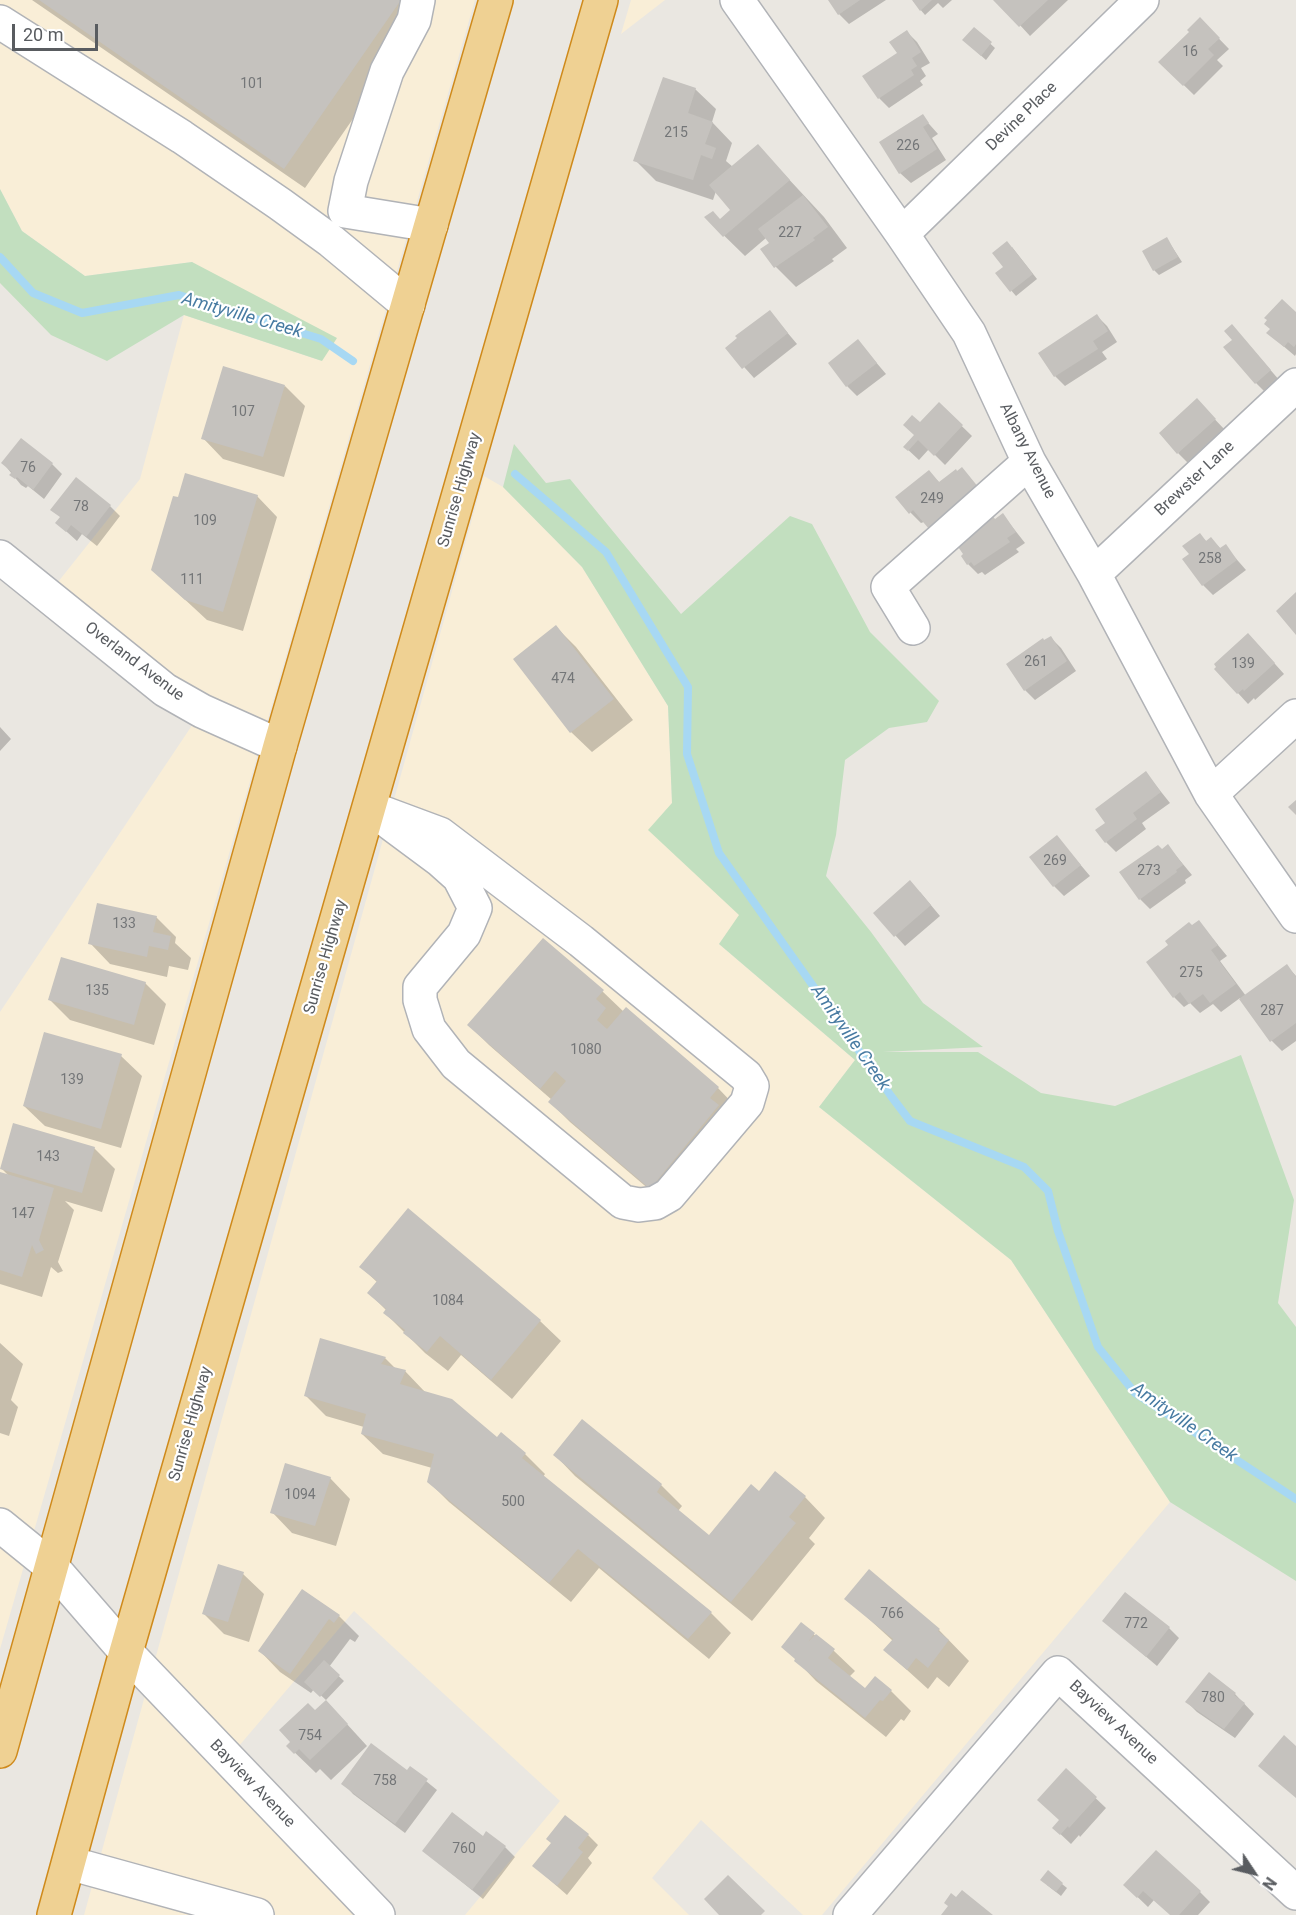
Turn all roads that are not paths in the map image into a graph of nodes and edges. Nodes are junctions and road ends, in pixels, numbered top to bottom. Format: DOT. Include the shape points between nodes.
graph roads {
  1 [pos="417,0"];
  2 [pos="496,0"];
  3 [pos="601,0"];
  4 [pos="737,0"];
  5 [pos="1142,0"];
  6 [pos="0,22"];
  7 [pos="345,211"];
  8 [pos="431,225"];
  9 [pos="902,234"];
  10 [pos="331,241"];
  11 [pos="408,305"];
  12 [pos="1296,385"];
  13 [pos="1029,462"];
  14 [pos="1,560"];
  15 [pos="1094,574"];
  16 [pos="913,628"];
  17 [pos="1296,716"];
  18 [pos="280,746"];
  19 [pos="1211,794"];
  20 [pos="370,808"];
  21 [pos="1296,916"];
  22 [pos="0,1525"];
  23 [pos="52,1568"];
  24 [pos="126,1652"];
  25 [pos="0,1751"];
  26 [pos="69,1863"];
  27 [pos="1296,1893"];
  28 [pos="54,1915"];
  29 [pos="257,1915"];
  30 [pos="378,1915"];
  31 [pos="850,1915"];
  1 -- 7 [label="street" via="414,20 387,71"];
  2 -- 8 [label="highway"];
  3 -- 20 [label="highway, Sunrise Highway"];
  4 -- 9 [label="street, Albany Avenue"];
  5 -- 9 [label="street, Devine Place"];
  6 -- 10 [label="street" via="182,137"];
  7 -- 8 [label="street"];
  7 -- 10 [label="street"];
  8 -- 11 [label="highway"];
  9 -- 13 [label="street, Albany Avenue" via="969,333"];
  10 -- 11 [label="street"];
  11 -- 18 [label="highway"];
  12 -- 15 [label="street, Brewster Lane"];
  13 -- 15 [label="street, Albany Avenue"];
  13 -- 16 [label="street" via="888,587"];
  14 -- 18 [label="street, Overland Avenue" via="165,690"];
  15 -- 19 [label="street, Albany Avenue"];
  17 -- 19 [label="street"];
  18 -- 23 [label="highway"];
  19 -- 21 [label="street, Albany Avenue"];
  20 -- 20 [label="street" via="459,877 475,908 464,934 420,987 429,1029 456,1064 623,1202 655,1203 669,1195 747,1102 752,1086 746,1076 581,941 440,834"];
  20 -- 24 [label="highway, Sunrise Highway"];
  22 -- 23 [label="street"];
  23 -- 24 [label="street, Bayview Avenue"];
  23 -- 25 [label="highway"];
  24 -- 26 [label="highway, Sunrise Highway"];
  24 -- 30 [label="street, Bayview Avenue"];
  26 -- 28 [label="highway, Sunrise Highway"];
  26 -- 29 [label="street"];
  27 -- 31 [label="street, Bayview Avenue" via="1058,1673"];
}
